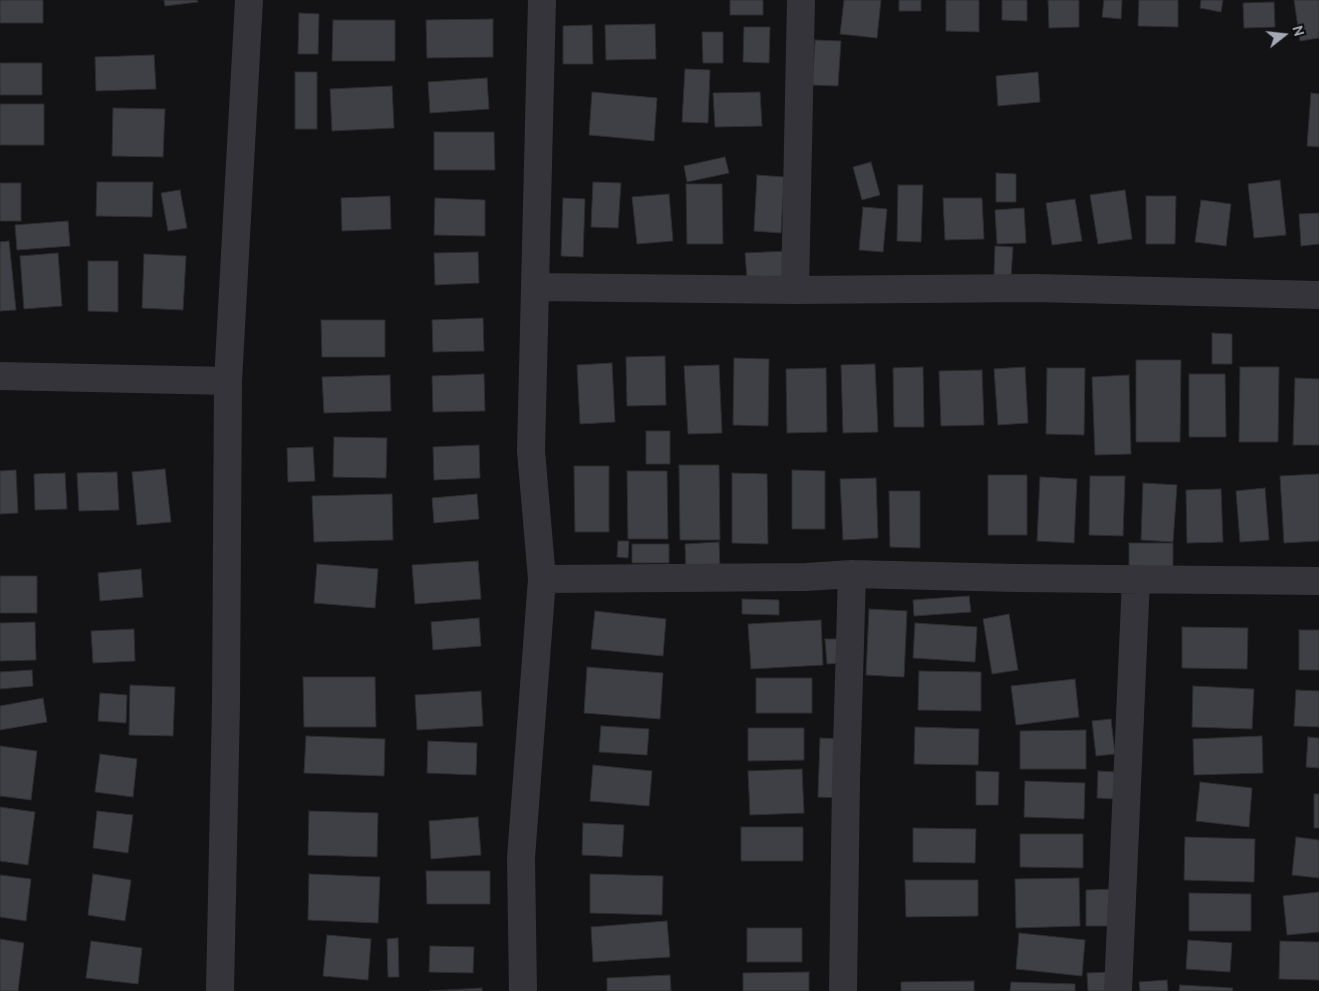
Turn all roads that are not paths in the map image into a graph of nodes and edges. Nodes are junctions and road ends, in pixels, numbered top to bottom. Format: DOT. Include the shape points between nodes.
graph roads {
  1 [pos="248,0"];
  2 [pos="542,0"];
  3 [pos="801,0"];
  4 [pos="536,288"];
  5 [pos="795,290"];
  6 [pos="1319,295"];
  7 [pos="0,376"];
  8 [pos="228,381"];
  9 [pos="852,574"];
  10 [pos="542,579"];
  11 [pos="1136,579"];
  12 [pos="1319,582"];
  13 [pos="220,991"];
  14 [pos="523,991"];
  15 [pos="844,991"];
  16 [pos="1118,991"];
  1 -- 8 [label="street"];
  2 -- 4 [label="street"];
  3 -- 5 [label="street"];
  4 -- 5 [label="street"];
  4 -- 10 [label="street" via="531,451"];
  5 -- 6 [label="street" via="1036,288"];
  7 -- 8 [label="street"];
  8 -- 13 [label="street"];
  9 -- 10 [label="street"];
  9 -- 11 [label="street"];
  9 -- 15 [label="street"];
  10 -- 14 [label="street" via="521,858"];
  11 -- 12 [label="street"];
  11 -- 16 [label="street"];
}
